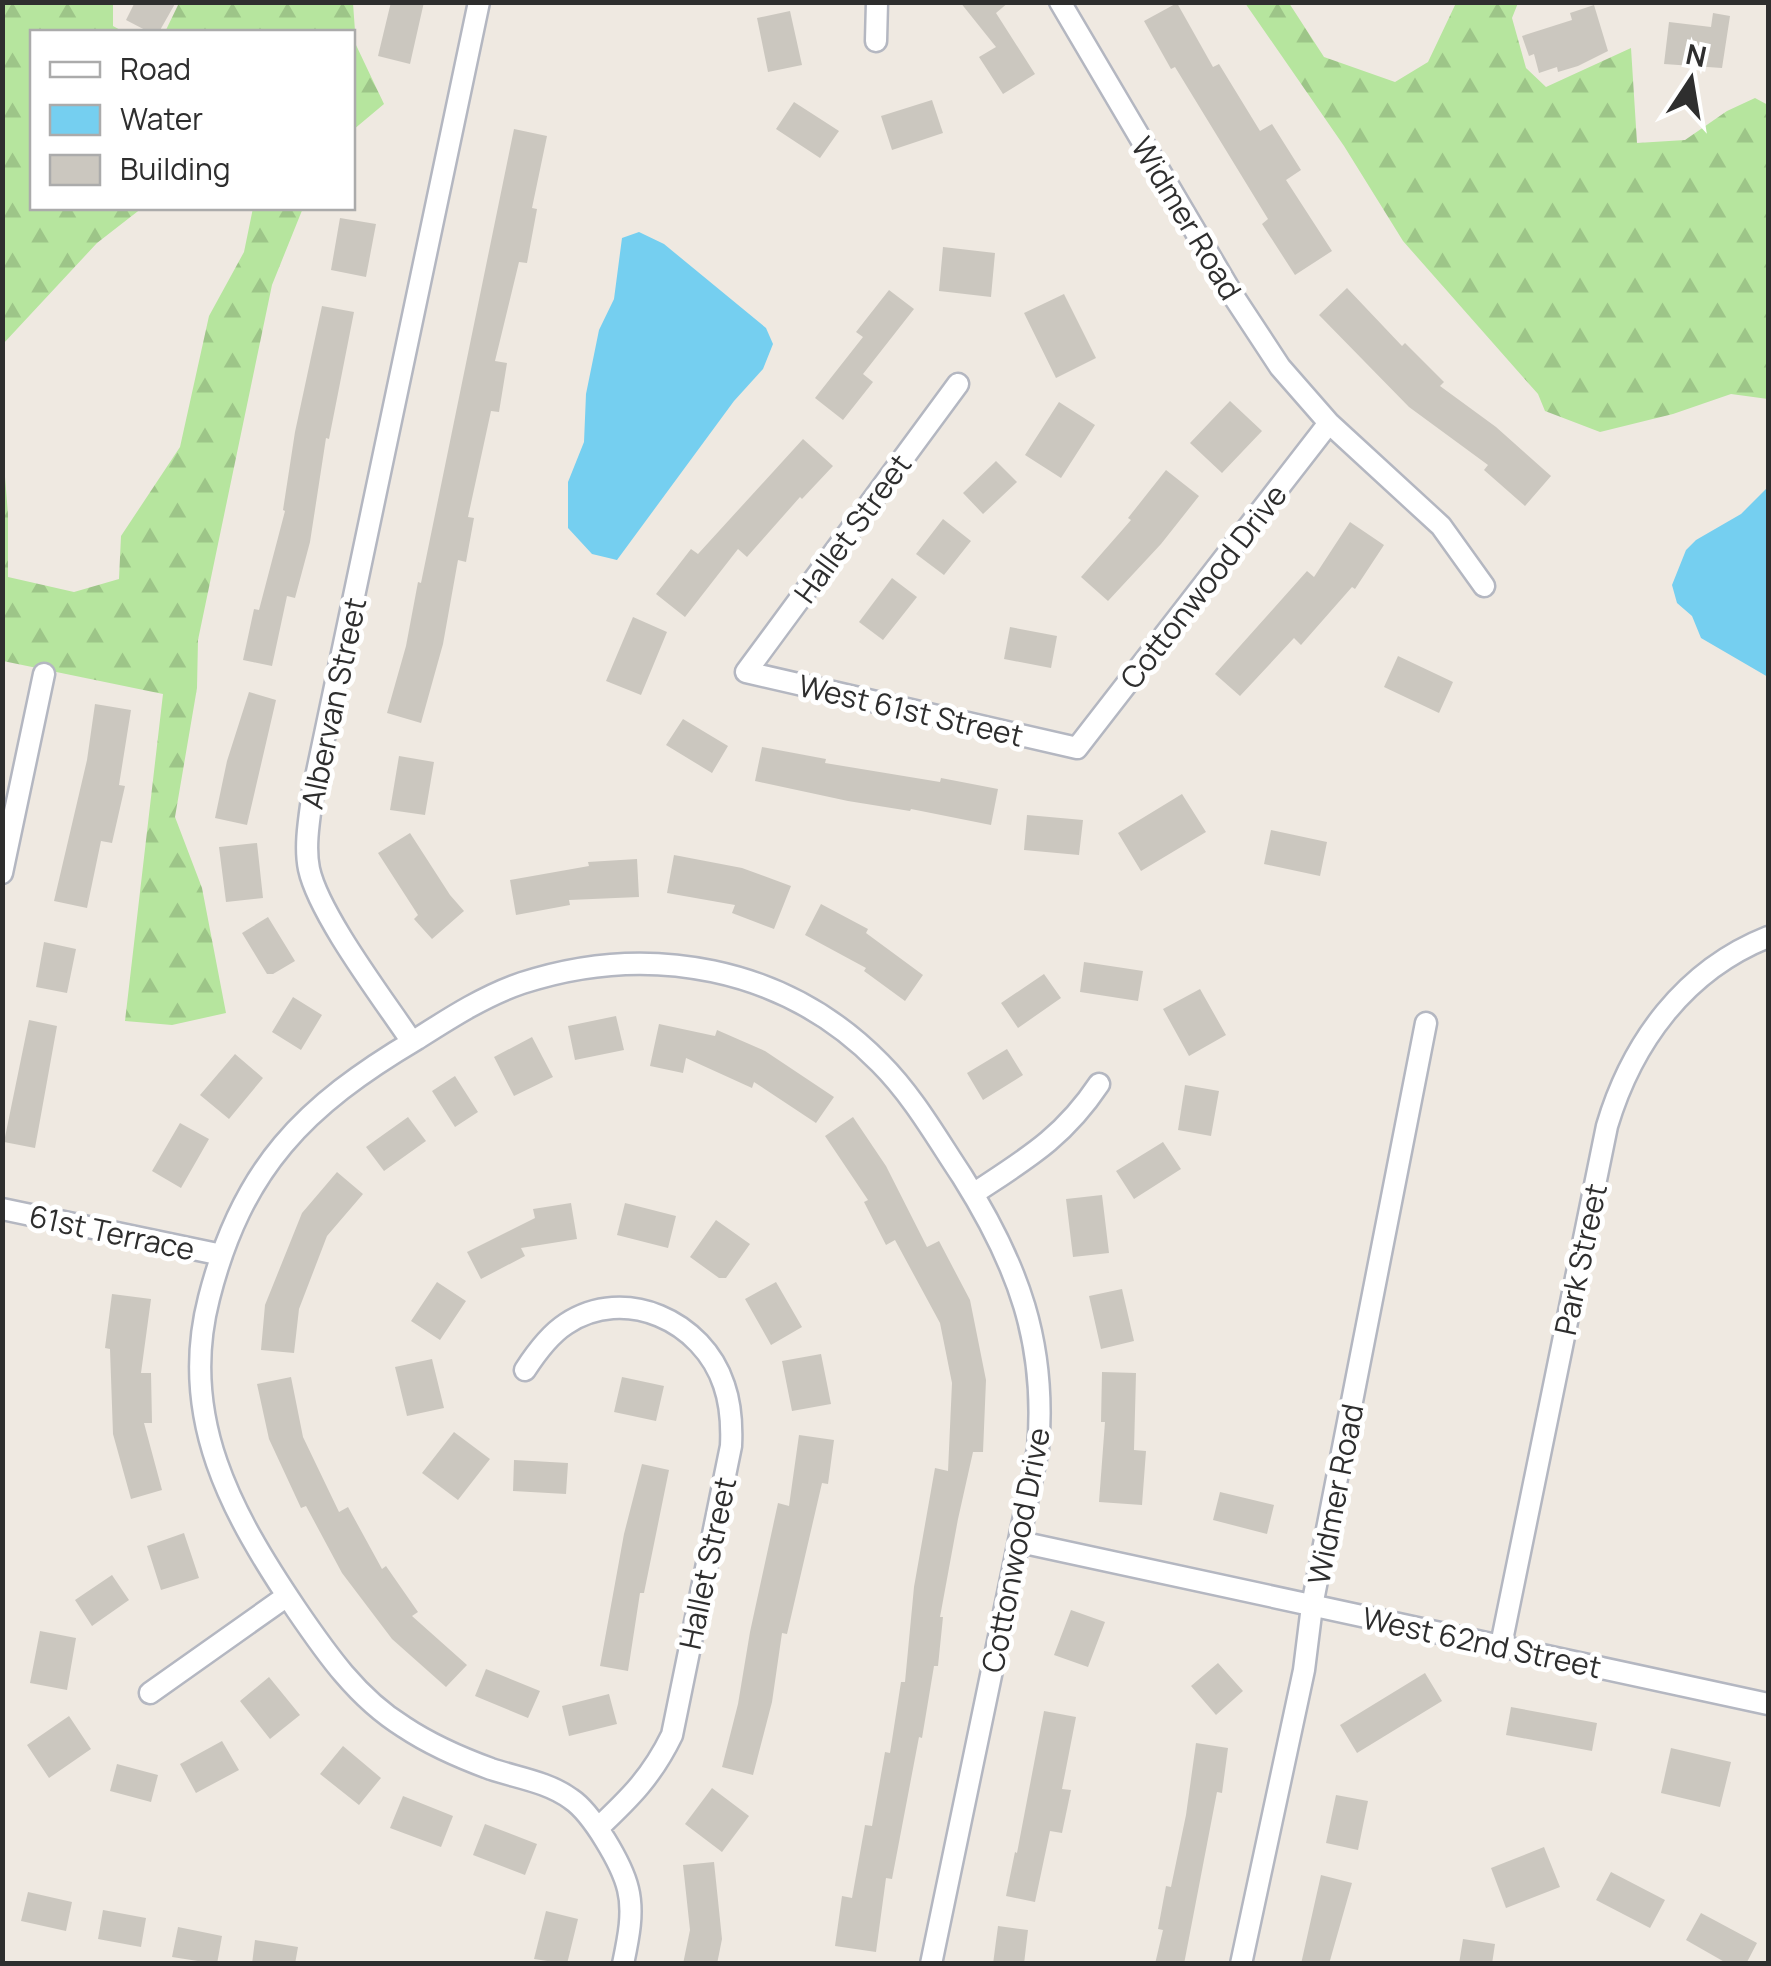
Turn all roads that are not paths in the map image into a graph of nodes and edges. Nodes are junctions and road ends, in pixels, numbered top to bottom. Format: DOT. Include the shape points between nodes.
graph roads {
  1 [pos="479,2"];
  2 [pos="877,2"];
  3 [pos="1060,2"];
  4 [pos="876,42"];
  5 [pos="958,384"];
  6 [pos="1329,423"];
  7 [pos="1484,586"];
  8 [pos="746,672"];
  9 [pos="44,674"];
  10 [pos="1077,748"];
  11 [pos="9,810"];
  12 [pos="2,874"];
  13 [pos="1768,937"];
  14 [pos="1426,1023"];
  15 [pos="412,1042"];
  16 [pos="1099,1084"];
  17 [pos="973,1194"];
  18 [pos="2,1209"];
  19 [pos="222,1255"];
  20 [pos="525,1370"];
  21 [pos="1020,1542"];
  22 [pos="287,1596"];
  23 [pos="1312,1606"];
  24 [pos="1501,1646"];
  25 [pos="150,1694"];
  26 [pos="1768,1704"];
  27 [pos="598,1828"];
  28 [pos="623,1964"];
  29 [pos="931,1964"];
  30 [pos="1241,1964"];
  1 -- 15 [label="street, Albervan Street" via="308,826 309,869 330,915"];
  2 -- 4 [label="street"];
  3 -- 6 [label="street, Widmer Road" via="1234,297 1280,367"];
  5 -- 8 [label="street, Hallet Street"];
  6 -- 7 [label="street, Widmer Road" via="1441,526"];
  6 -- 10 [label="street, Cottonwood Drive"];
  8 -- 10 [label="street, West 61st Street"];
  9 -- 11 [label="street"];
  11 -- 12 [label="street"];
  13 -- 24 [label="street, Park Street" via="1684,991 1643,1041 1616,1094"];
  14 -- 23 [label="street, Widmer Road"];
  15 -- 17 [label="street, Cottonwood Drive" via="484,999 585,967 653,962 708,969 796,1001 878,1060 920,1110"];
  15 -- 19 [label="street" via="350,1081 280,1146 252,1185"];
  16 -- 17 [label="street" via="1048,1144"];
  17 -- 21 [label="street, Cottonwood Drive" via="1013,1267 1039,1358 1042,1412"];
  18 -- 19 [label="street, 61st Terrace"];
  19 -- 22 [label="street" via="204,1325 205,1417 236,1514"];
  20 -- 27 [label="street, Hallet Street" via="566,1323 597,1310 648,1310 692,1334 724,1382 732,1416 672,1735 641,1788"];
  21 -- 23 [label="street, West 62nd Street"];
  21 -- 29 [label="street, Cottonwood Drive"];
  22 -- 25 [label="street"];
  22 -- 27 [label="street" via="342,1672 401,1726 446,1751 574,1800"];
  23 -- 24 [label="street, West 62nd Street"];
  23 -- 30 [label="street, Widmer Road"];
  24 -- 26 [label="street, West 62nd Street"];
  27 -- 28 [label="street" via="628,1886"];
}
